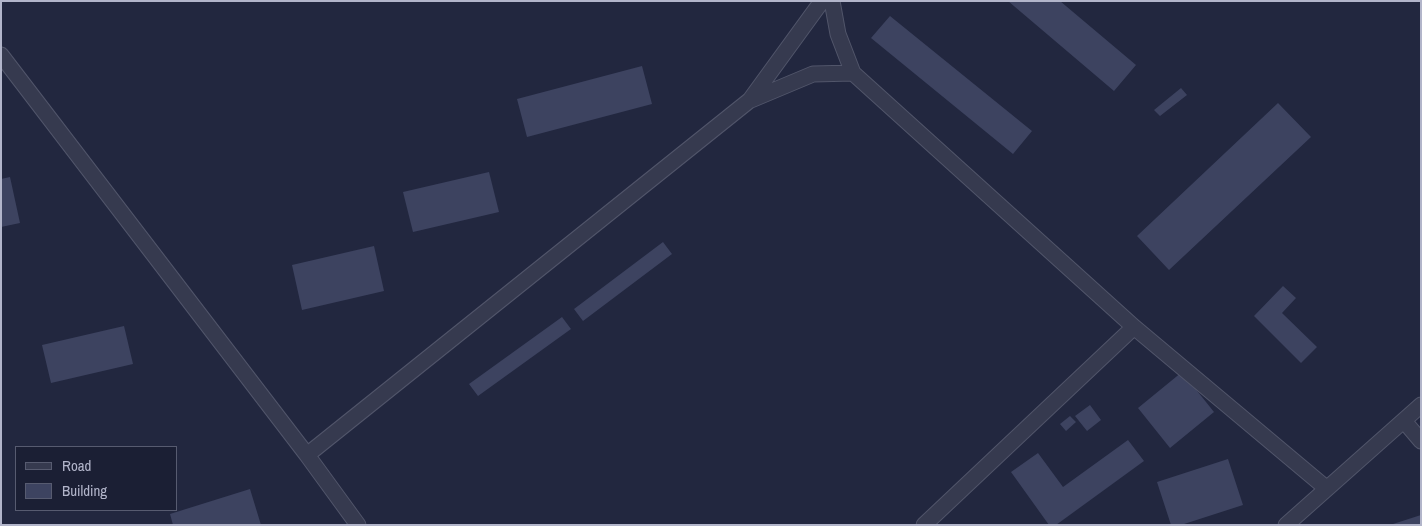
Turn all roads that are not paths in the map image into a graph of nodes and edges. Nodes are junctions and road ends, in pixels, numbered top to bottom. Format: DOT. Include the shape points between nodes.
graph roads {
  1 [pos="822,1"];
  2 [pos="832,1"];
  3 [pos="1,55"];
  4 [pos="853,73"];
  5 [pos="750,100"];
  6 [pos="1134,326"];
  7 [pos="1421,405"];
  8 [pos="1404,421"];
  9 [pos="1421,441"];
  10 [pos="307,455"];
  11 [pos="1326,488"];
  12 [pos="358,525"];
  13 [pos="924,525"];
  14 [pos="1286,525"];
  1 -- 5 [label="street"];
  2 -- 4 [label="street" via="838,34"];
  3 -- 10 [label="street"];
  4 -- 5 [label="street" via="813,74"];
  4 -- 6 [label="street"];
  5 -- 10 [label="street"];
  6 -- 11 [label="street"];
  6 -- 13 [label="street"];
  7 -- 8 [label="street"];
  8 -- 9 [label="street"];
  8 -- 11 [label="street"];
  10 -- 12 [label="street"];
  11 -- 14 [label="street"];
}
